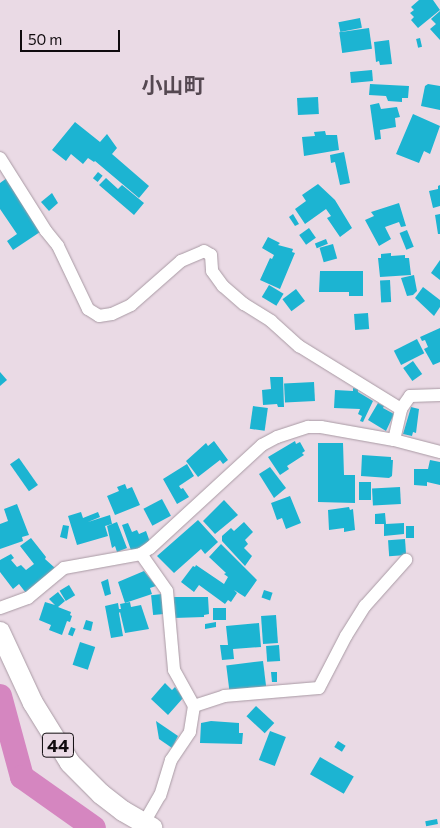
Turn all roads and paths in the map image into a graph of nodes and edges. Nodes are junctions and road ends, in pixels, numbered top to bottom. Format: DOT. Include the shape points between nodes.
graph roads {
  1 [pos="0,158"];
  2 [pos="440,395"];
  3 [pos="401,409"];
  4 [pos="394,440"];
  5 [pos="440,452"];
  6 [pos="141,554"];
  7 [pos="406,560"];
  8 [pos="0,608"];
  9 [pos="0,632"];
  10 [pos="194,706"];
  11 [pos="148,826"];
  1 -- 3 [label="street" via="58,246 88,309 100,316 132,305 181,261 204,251 211,255 212,271 223,286 244,304 271,321 300,346"];
  2 -- 3 [label="street" via="410,396"];
  3 -- 4 [label="street"];
  4 -- 5 [label="street"];
  4 -- 6 [label="street" via="321,427 308,427 277,437 262,445"];
  6 -- 8 [label="street" via="64,568 28,598"];
  6 -- 10 [label="street" via="167,591 174,670"];
  7 -- 10 [label="street" via="365,606 319,688 224,696"];
  9 -- 11 [label="main road, 44" via="33,703 70,762 101,794"];
  10 -- 11 [label="street" via="190,732 171,760"];
}
